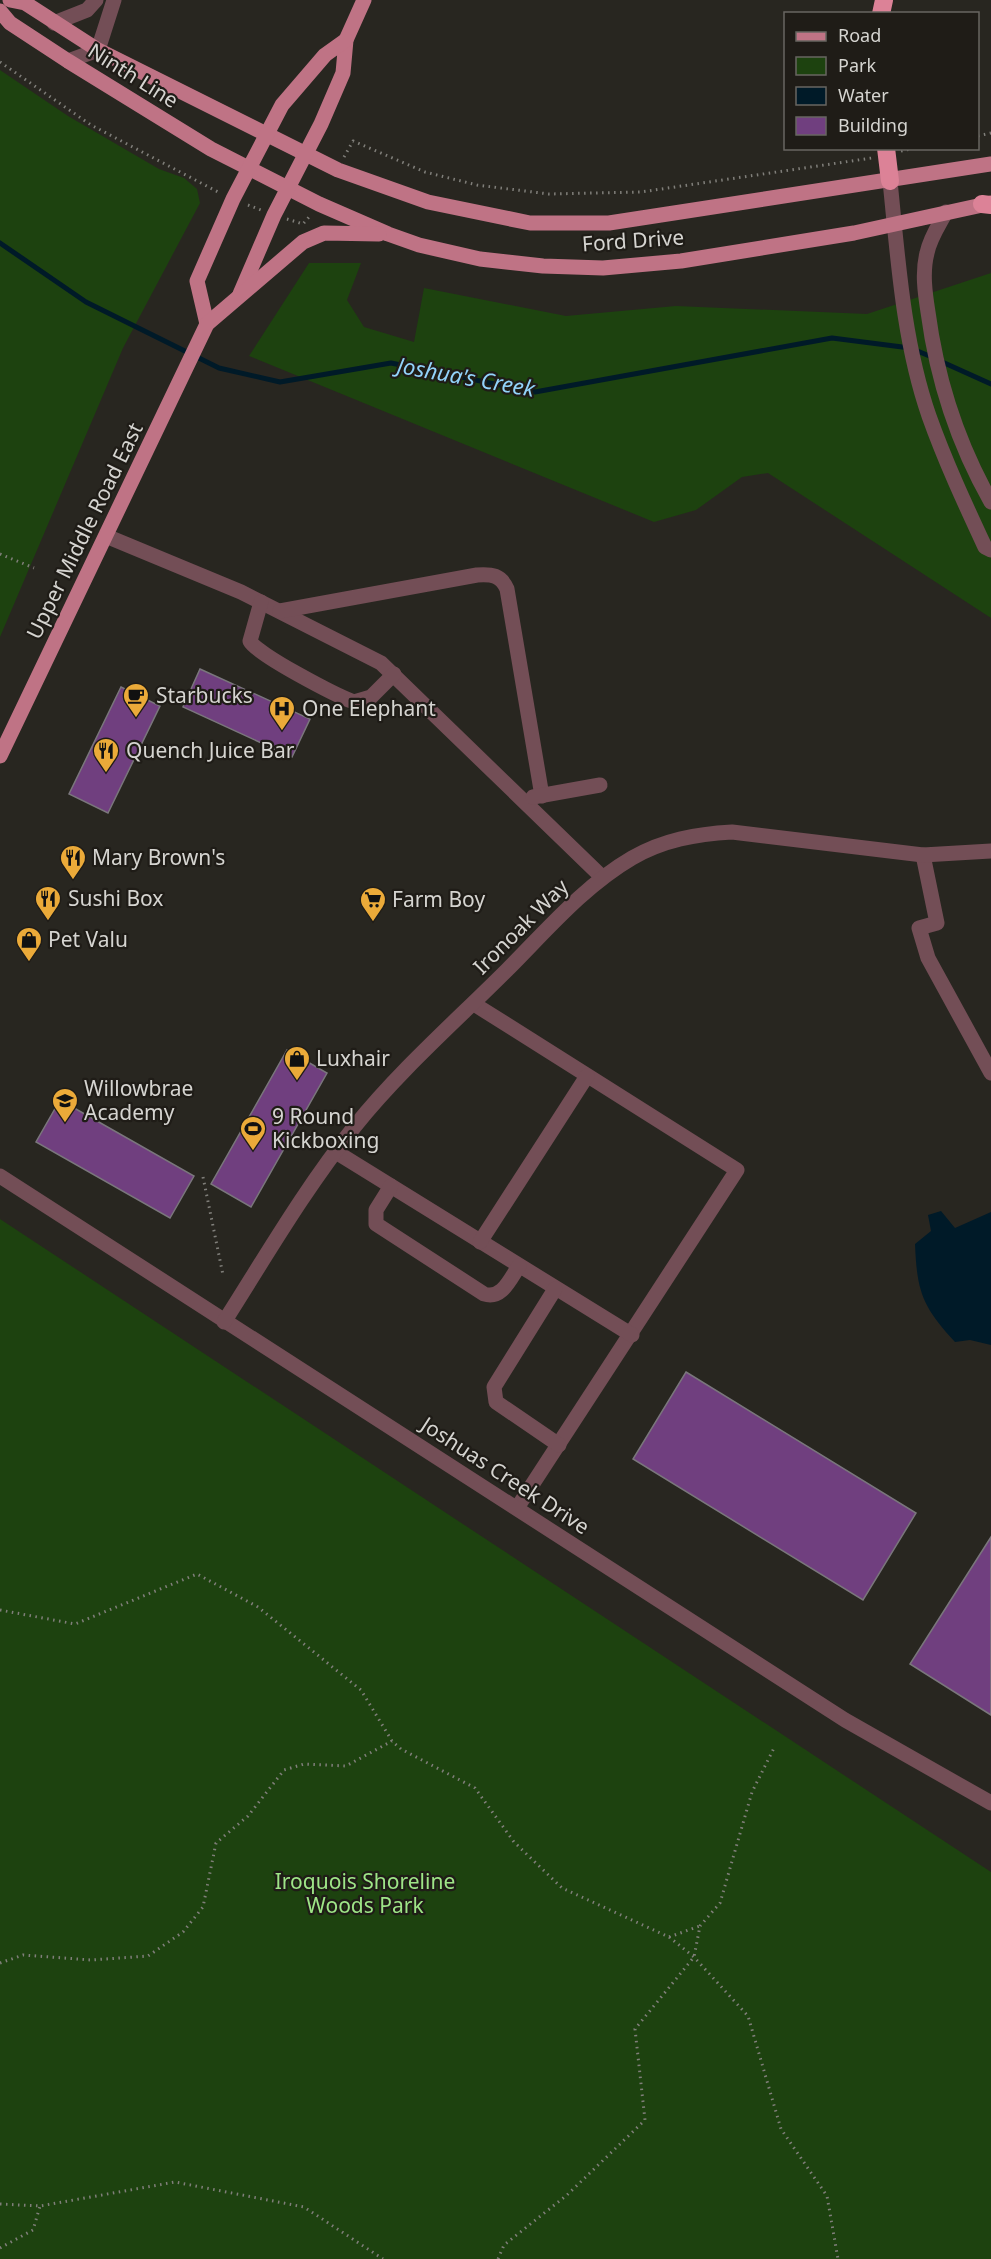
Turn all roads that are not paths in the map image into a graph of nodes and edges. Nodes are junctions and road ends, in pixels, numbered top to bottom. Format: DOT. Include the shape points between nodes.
graph roads {
  1 [pos="10,0"];
  2 [pos="96,0"];
  3 [pos="114,0"];
  4 [pos="364,0"];
  5 [pos="0,11"];
  6 [pos="54,23"];
  7 [pos="346,39"];
  8 [pos="98,50"];
  9 [pos="68,61"];
  10 [pos="266,135"];
  11 [pos="886,150"];
  12 [pos="305,154"];
  13 [pos="991,164"];
  14 [pos="249,168"];
  15 [pos="890,181"];
  16 [pos="288,188"];
  17 [pos="988,204"];
  18 [pos="946,212"];
  19 [pos="894,224"];
  20 [pos="388,234"];
  21 [pos="238,299"];
  22 [pos="205,328"];
  23 [pos="991,501"];
  24 [pos="106,536"];
  25 [pos="991,550"];
  26 [pos="261,602"];
  27 [pos="280,611"];
  28 [pos="394,674"];
  29 [pos="0,756"];
  30 [pos="600,785"];
  31 [pos="542,796"];
  32 [pos="521,799"];
  33 [pos="991,851"];
  34 [pos="923,855"];
  35 [pos="602,877"];
  36 [pos="474,1004"];
  37 [pos="991,1073"];
  38 [pos="587,1076"];
  39 [pos="336,1152"];
  40 [pos="0,1176"];
  41 [pos="391,1186"];
  42 [pos="480,1242"];
  43 [pos="519,1266"];
  44 [pos="555,1289"];
  45 [pos="224,1322"];
  46 [pos="632,1335"];
  47 [pos="559,1445"];
  48 [pos="517,1509"];
  49 [pos="991,1803"];
  1 -- 6 [label="main road, Ninth Line" via="24,3"];
  2 -- 6 [label="street" via="87,10"];
  3 -- 8 [label="street"];
  4 -- 7 [label="main road, Upper Middle Road East"];
  5 -- 9 [label="main road, Ninth Line" via="10,23"];
  6 -- 8 [label="main road, Ninth Line"];
  7 -- 10 [label="main road, Upper Middle Road East" via="325,55 282,105"];
  7 -- 12 [label="main road, Upper Middle Road East" via="343,73"];
  8 -- 9 [label="street"];
  8 -- 10 [label="main road, Ninth Line"];
  9 -- 14 [label="main road, Ninth Line"];
  10 -- 12 [label="main road, Ninth Line"];
  10 -- 14 [label="main road, Upper Middle Road East"];
  11 -- 15 [label="highway"];
  12 -- 15 [label="main road, Ford Drive" via="428,202 530,224 609,223"];
  12 -- 16 [label="main road, Upper Middle Road East"];
  13 -- 15 [label="main road, Ford Drive"];
  14 -- 16 [label="main road, Ninth Line"];
  14 -- 22 [label="main road, Upper Middle Road East" via="197,281"];
  15 -- 19 [label="street"];
  16 -- 20 [label="main road, Ford Drive"];
  16 -- 21 [label="main road, Upper Middle Road East"];
  17 -- 18 [label="main road, Ford Drive"];
  18 -- 19 [label="main road, Ford Drive"];
  18 -- 23 [label="street" via="930,242 924,276 931,336 950,412 971,466"];
  19 -- 20 [label="main road, Ford Drive" via="681,261 603,268 480,259"];
  19 -- 25 [label="street" via="908,327 928,415 955,483 985,547"];
  20 -- 21 [label="main road" via="324,232 303,242"];
  21 -- 22 [label="main road, Upper Middle Road East"];
  22 -- 24 [label="main road, Upper Middle Road East"];
  24 -- 26 [label="street"];
  24 -- 29 [label="main road, Upper Middle Road East"];
  26 -- 27 [label="street"];
  26 -- 28 [label="street" via="250,641 275,661 354,702 371,697"];
  27 -- 28 [label="street" via="356,648"];
  27 -- 31 [label="street" via="477,574 497,576 507,589"];
  28 -- 32 [label="street"];
  30 -- 31 [label="street"];
  31 -- 32 [label="street"];
  32 -- 35 [label="street"];
  33 -- 34 [label="street, Ironoak Way"];
  34 -- 35 [label="street, Ironoak Way" via="732,832 700,834 633,857"];
  34 -- 37 [label="street" via="937,923 919,928 928,958"];
  35 -- 36 [label="street, Ironoak Way"];
  36 -- 38 [label="street"];
  36 -- 39 [label="street, Ironoak Way" via="393,1084"];
  38 -- 42 [label="street"];
  38 -- 46 [label="street" via="737,1170"];
  39 -- 41 [label="street"];
  39 -- 45 [label="street, Ironoak Way"];
  40 -- 45 [label="street, Joshuas Creek Drive"];
  41 -- 42 [label="street"];
  41 -- 43 [label="street" via="376,1210 376,1224 484,1294 500,1293"];
  42 -- 43 [label="street"];
  43 -- 44 [label="street"];
  44 -- 46 [label="street"];
  44 -- 47 [label="street" via="494,1387 493,1395 496,1402"];
  45 -- 48 [label="street, Joshuas Creek Drive"];
  46 -- 47 [label="street"];
  47 -- 48 [label="street"];
  48 -- 49 [label="street, Joshuas Creek Drive" via="845,1719"];
}
